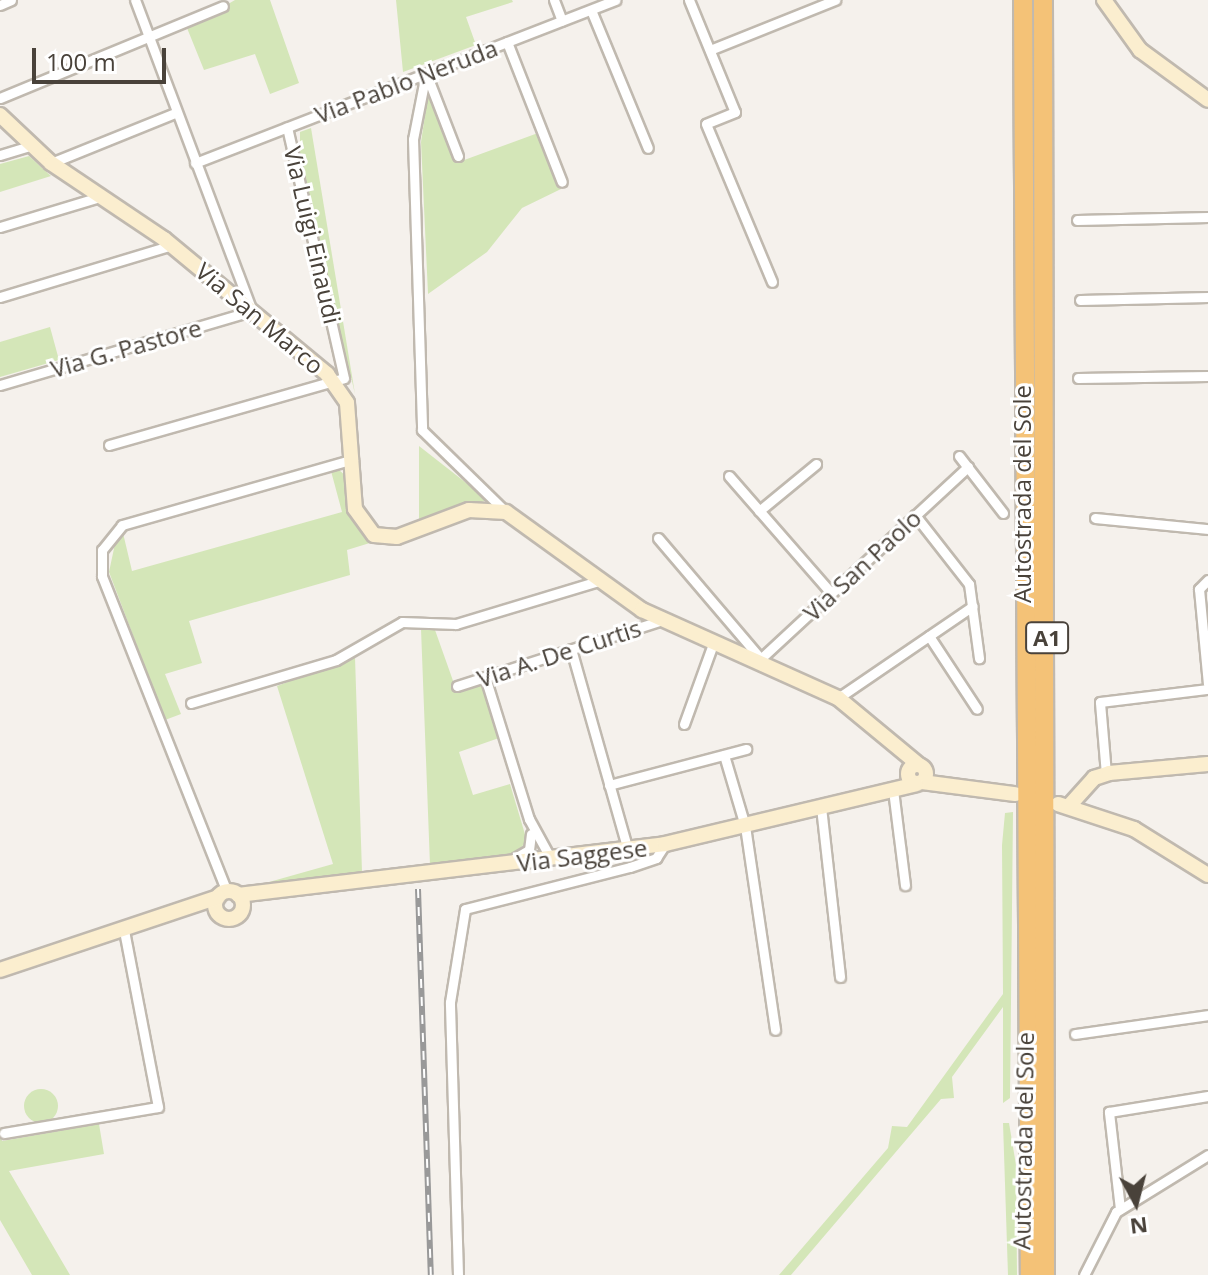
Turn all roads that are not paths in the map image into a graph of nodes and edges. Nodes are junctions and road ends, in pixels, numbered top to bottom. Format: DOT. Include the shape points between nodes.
graph roads {
  1 [pos="11,0"];
  2 [pos="135,0"];
  3 [pos="554,0"];
  4 [pos="616,0"];
  5 [pos="689,0"];
  6 [pos="835,0"];
  7 [pos="1044,0"];
  8 [pos="1104,0"];
  9 [pos="1023,4"];
  10 [pos="0,5"];
  11 [pos="223,6"];
  12 [pos="591,10"];
  13 [pos="562,21"];
  14 [pos="148,38"];
  15 [pos="507,42"];
  16 [pos="710,50"];
  17 [pos="426,73"];
  18 [pos="0,98"];
  19 [pos="1208,100"];
  20 [pos="175,113"];
  21 [pos="0,115"];
  22 [pos="287,127"];
  23 [pos="30,146"];
  24 [pos="648,148"];
  25 [pos="0,155"];
  26 [pos="458,156"];
  27 [pos="51,163"];
  28 [pos="195,163"];
  29 [pos="562,182"];
  30 [pos="96,198"];
  31 [pos="1208,217"];
  32 [pos="1077,220"];
  33 [pos="0,227"];
  34 [pos="172,245"];
  35 [pos="772,282"];
  36 [pos="0,297"];
  37 [pos="1208,297"];
  38 [pos="1080,300"];
  39 [pos="252,311"];
  40 [pos="1208,376"];
  41 [pos="1078,378"];
  42 [pos="335,383"];
  43 [pos="0,385"];
  44 [pos="109,445"];
  45 [pos="959,456"];
  46 [pos="353,459"];
  47 [pos="816,464"];
  48 [pos="968,467"];
  49 [pos="729,476"];
  50 [pos="759,511"];
  51 [pos="506,512"];
  52 [pos="1003,513"];
  53 [pos="915,515"];
  54 [pos="1095,518"];
  55 [pos="1208,529"];
  56 [pos="658,538"];
  57 [pos="1208,580"];
  58 [pos="598,581"];
  59 [pos="831,593"];
  60 [pos="973,606"];
  61 [pos="662,620"];
  62 [pos="929,636"];
  63 [pos="713,644"];
  64 [pos="571,649"];
  65 [pos="979,658"];
  66 [pos="758,660"];
  67 [pos="485,677"];
  68 [pos="457,686"];
  69 [pos="1208,687"];
  70 [pos="838,698"];
  71 [pos="191,703"];
  72 [pos="977,709"];
  73 [pos="684,724"];
  74 [pos="746,749"];
  75 [pos="724,755"];
  76 [pos="1208,764"];
  77 [pos="916,774"];
  78 [pos="1106,774"];
  79 [pos="609,785"];
  80 [pos="894,789"];
  81 [pos="1015,794"];
  82 [pos="821,807"];
  83 [pos="529,819"];
  84 [pos="745,826"];
  85 [pos="665,844"];
  86 [pos="628,850"];
  87 [pos="553,860"];
  88 [pos="437,872"];
  89 [pos="1208,875"];
  90 [pos="905,885"];
  91 [pos="263,894"];
  92 [pos="225,899"];
  93 [pos="240,914"];
  94 [pos="124,931"];
  95 [pos="0,970"];
  96 [pos="840,977"];
  97 [pos="1208,1015"];
  98 [pos="775,1030"];
  99 [pos="1075,1034"];
  100 [pos="1208,1096"];
  101 [pos="4,1133"];
  102 [pos="1208,1155"];
  103 [pos="1208,1167"];
  104 [pos="1120,1209"];
  105 [pos="458,1275"];
  106 [pos="1030,1275"];
  107 [pos="1045,1275"];
  108 [pos="1084,1275"];
  1 -- 10 [label="street"];
  2 -- 14 [label="street"];
  3 -- 13 [label="street"];
  4 -- 12 [label="street, Via Pablo Neruda"];
  5 -- 16 [label="street"];
  6 -- 16 [label="street"];
  7 -- 107 [label="highway, Autostrada del Sole / A1"];
  8 -- 19 [label="main road" via="1140,50"];
  9 -- 106 [label="highway, Autostrada del Sole / A1"];
  11 -- 14 [label="street"];
  12 -- 13 [label="street, Via Pablo Neruda"];
  12 -- 24 [label="street"];
  13 -- 15 [label="street, Via Pablo Neruda"];
  14 -- 18 [label="street"];
  14 -- 20 [label="street"];
  15 -- 17 [label="street, Via Pablo Neruda"];
  15 -- 29 [label="street"];
  16 -- 35 [label="street" via="735,112 706,124"];
  17 -- 22 [label="street, Via Pablo Neruda"];
  17 -- 26 [label="street"];
  17 -- 51 [label="street" via="413,139 422,430"];
  20 -- 27 [label="street"];
  20 -- 28 [label="street"];
  21 -- 23 [label="main road, Via San Marco"];
  22 -- 28 [label="street, Via Pablo Neruda"];
  22 -- 42 [label="street, Via Luigi Einaudi" via="344,371"];
  23 -- 25 [label="street"];
  23 -- 27 [label="main road, Via San Marco"];
  27 -- 30 [label="main road, Via San Marco"];
  28 -- 39 [label="street"];
  30 -- 33 [label="street"];
  30 -- 34 [label="main road, Via San Marco"];
  31 -- 32 [label="street"];
  34 -- 36 [label="street"];
  34 -- 39 [label="main road, Via San Marco"];
  37 -- 38 [label="street"];
  39 -- 42 [label="main road, Via San Marco"];
  39 -- 43 [label="street, Via G. Pastore"];
  40 -- 41 [label="street"];
  42 -- 44 [label="street"];
  42 -- 46 [label="main road, Via San Marco" via="347,403"];
  45 -- 48 [label="street"];
  46 -- 51 [label="main road, Via San Marco" via="355,509 374,535 397,537 469,510"];
  46 -- 92 [label="street" via="122,525 102,550 102,576"];
  47 -- 50 [label="street"];
  48 -- 52 [label="street"];
  48 -- 53 [label="street, Via San Paolo"];
  49 -- 50 [label="street"];
  50 -- 59 [label="street"];
  51 -- 58 [label="main road"];
  53 -- 59 [label="street, Via San Paolo"];
  53 -- 60 [label="street" via="969,584"];
  54 -- 55 [label="street"];
  56 -- 66 [label="street"];
  57 -- 69 [label="street" via="1199,589"];
  58 -- 61 [label="main road"];
  58 -- 71 [label="street" via="456,624 402,622 336,660"];
  59 -- 66 [label="street, Via San Paolo"];
  60 -- 62 [label="street"];
  60 -- 65 [label="street"];
  61 -- 63 [label="main road"];
  61 -- 64 [label="street, Via A. De Curtis"];
  62 -- 70 [label="street"];
  62 -- 72 [label="street"];
  63 -- 66 [label="main road"];
  63 -- 73 [label="street"];
  64 -- 67 [label="street, Via A. De Curtis"];
  64 -- 79 [label="street"];
  66 -- 70 [label="main road"];
  67 -- 68 [label="street, Via A. De Curtis"];
  67 -- 83 [label="street"];
  69 -- 78 [label="street" via="1100,702"];
  70 -- 77 [label="main road" via="898,744"];
  74 -- 75 [label="street"];
  75 -- 79 [label="street"];
  75 -- 84 [label="street"];
  76 -- 78 [label="main road"];
  77 -- 80 [label="main road, Via Saggese"];
  77 -- 81 [label="main road"];
  78 -- 89 [label="main road" via="1063,805 1134,829"];
  79 -- 86 [label="street"];
  80 -- 82 [label="main road, Via Saggese"];
  80 -- 90 [label="street"];
  82 -- 84 [label="main road, Via Saggese"];
  82 -- 96 [label="street"];
  83 -- 87 [label="street" via="543,854"];
  83 -- 88 [label="street" via="531,845 524,856"];
  84 -- 85 [label="main road, Via Saggese"];
  84 -- 98 [label="street"];
  85 -- 86 [label="main road, Via Saggese"];
  85 -- 105 [label="street" via="660,856 630,867 465,909 450,1002"];
  86 -- 87 [label="main road, Via Saggese"];
  87 -- 88 [label="main road, Via Saggese"];
  88 -- 91 [label="main road, Via Saggese"];
  91 -- 92 [label="main road, Via Saggese"];
  91 -- 93 [label="main road"];
  92 -- 93 [label="main road"];
  92 -- 93 [label="main road" via="228,919"];
  92 -- 94 [label="main road"];
  94 -- 95 [label="main road"];
  94 -- 101 [label="street" via="158,1107"];
  97 -- 99 [label="street"];
  100 -- 104 [label="street" via="1109,1112"];
  102 -- 103 [label="street"];
  102 -- 104 [label="street"];
  104 -- 108 [label="street" via="1102,1229"];
}
